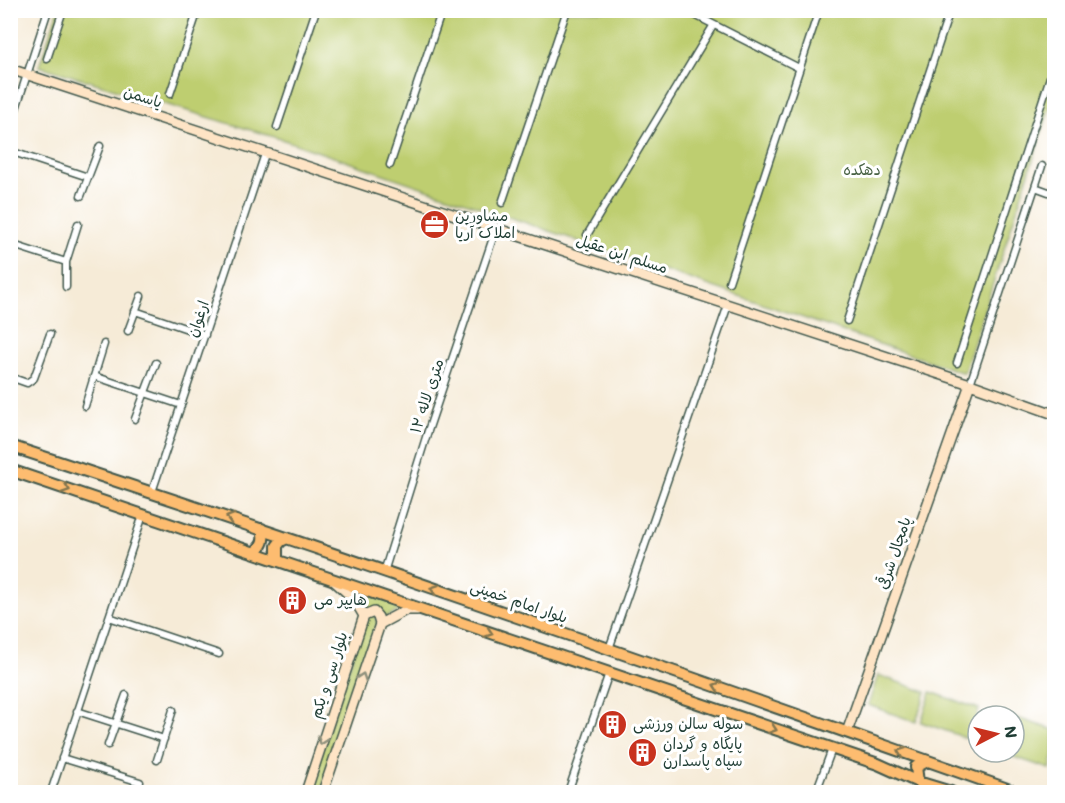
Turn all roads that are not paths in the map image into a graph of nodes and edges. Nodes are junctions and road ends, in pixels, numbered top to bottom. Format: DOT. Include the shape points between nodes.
graph roads {
  1 [pos="48,10"];
  2 [pos="63,10"];
  3 [pos="198,10"];
  4 [pos="316,10"];
  5 [pos="442,10"];
  6 [pos="567,10"];
  7 [pos="685,10"];
  8 [pos="819,10"];
  9 [pos="950,10"];
  10 [pos="713,26"];
  11 [pos="47,59"];
  12 [pos="1054,65"];
  13 [pos="799,68"];
  14 [pos="10,69"];
  15 [pos="27,75"];
  16 [pos="170,94"];
  17 [pos="10,127"];
  18 [pos="277,127"];
  19 [pos="100,146"];
  20 [pos="10,151"];
  21 [pos="265,154"];
  22 [pos="390,165"];
  23 [pos="1042,166"];
  24 [pos="88,177"];
  25 [pos="1035,187"];
  26 [pos="1054,194"];
  27 [pos="81,196"];
  28 [pos="502,203"];
  29 [pos="78,224"];
  30 [pos="496,229"];
  31 [pos="587,236"];
  32 [pos="10,244"];
  33 [pos="66,262"];
  34 [pos="729,282"];
  35 [pos="66,287"];
  36 [pos="141,296"];
  37 [pos="728,305"];
  38 [pos="135,311"];
  39 [pos="847,321"];
  40 [pos="128,331"];
  41 [pos="51,334"];
  42 [pos="205,335"];
  43 [pos="104,344"];
  44 [pos="156,363"];
  45 [pos="957,363"];
  46 [pos="94,376"];
  47 [pos="10,377"];
  48 [pos="970,384"];
  49 [pos="145,393"];
  50 [pos="181,405"];
  51 [pos="85,406"];
  52 [pos="1054,414"];
  53 [pos="135,419"];
  54 [pos="10,446"];
  55 [pos="10,470"];
  56 [pos="152,492"];
  57 [pos="142,515"];
  58 [pos="262,529"];
  59 [pos="287,538"];
  60 [pos="255,552"];
  61 [pos="278,560"];
  62 [pos="384,572"];
  63 [pos="330,578"];
  64 [pos="423,610"];
  65 [pos="364,616"];
  66 [pos="109,618"];
  67 [pos="380,624"];
  68 [pos="609,649"];
  69 [pos="219,654"];
  70 [pos="609,673"];
  71 [pos="126,695"];
  72 [pos="173,710"];
  73 [pos="77,711"];
  74 [pos="115,723"];
  75 [pos="847,732"];
  76 [pos="164,739"];
  77 [pos="108,745"];
  78 [pos="831,749"];
  79 [pos="62,758"];
  80 [pos="157,760"];
  81 [pos="927,761"];
  82 [pos="140,782"];
  83 [pos="918,782"];
  84 [pos="51,792"];
  85 [pos="306,792"];
  86 [pos="323,792"];
  87 [pos="568,792"];
  88 [pos="816,792"];
  89 [pos="951,792"];
  90 [pos="1016,792"];
  1 -- 15 [label="street"];
  2 -- 11 [label="street"];
  3 -- 16 [label="street"];
  4 -- 18 [label="street"];
  5 -- 22 [label="street"];
  6 -- 28 [label="street"];
  7 -- 10 [label="street"];
  8 -- 13 [label="street"];
  9 -- 39 [label="street"];
  10 -- 13 [label="street"];
  10 -- 31 [label="street"];
  12 -- 45 [label="street"];
  13 -- 34 [label="street"];
  14 -- 15 [label="street, یاسمن"];
  15 -- 17 [label="street"];
  15 -- 21 [label="street, یاسمن"];
  19 -- 24 [label="street"];
  20 -- 24 [label="street"];
  21 -- 30 [label="street, مسلم ابن عقیل"];
  21 -- 42 [label="street, ارغوان"];
  23 -- 25 [label="street"];
  24 -- 27 [label="street"];
  25 -- 26 [label="street"];
  25 -- 48 [label="street"];
  29 -- 33 [label="street"];
  30 -- 37 [label="street, مسلم ابن عقیل"];
  30 -- 62 [label="street, ۱۲ متری لاله"];
  32 -- 33 [label="street"];
  33 -- 35 [label="street"];
  36 -- 38 [label="street"];
  37 -- 48 [label="street, مسلم ابن عقیل"];
  37 -- 68 [label="street"];
  38 -- 40 [label="street"];
  38 -- 42 [label="street"];
  41 -- 47 [label="street" via="34,378 27,383"];
  42 -- 50 [label="street, ارغوان"];
  43 -- 46 [label="street"];
  44 -- 49 [label="street"];
  46 -- 49 [label="street"];
  46 -- 51 [label="street"];
  48 -- 52 [label="street, مسلم ابن عقیل"];
  48 -- 75 [label="street, پامچال شرقی"];
  49 -- 50 [label="street"];
  49 -- 53 [label="street"];
  50 -- 56 [label="street, ارغوان"];
  54 -- 56 [label="main road, بلوار امام خمینی"];
  55 -- 57 [label="main road, one-way"];
  58 -- 56 [label="main road, بلوار امام خمینی, one-way"];
  57 -- 60 [label="main road"];
  57 -- 66 [label="street"];
  58 -- 59 [label="main road, بلوار امام خمینی"];
  58 -- 60 [label="main road" via="263,543"];
  59 -- 61 [label="main road" via="277,546"];
  59 -- 62 [label="main road, بلوار امام خمینی"];
  60 -- 61 [label="main road"];
  61 -- 63 [label="main road"];
  68 -- 62 [label="main road, بلوار امام خمینی, one-way"];
  63 -- 64 [label="main road"];
  63 -- 65 [label="street" via="354,599"];
  64 -- 67 [label="street" via="406,610"];
  64 -- 70 [label="main road, one-way"];
  65 -- 67 [label="street" via="374,612"];
  65 -- 85 [label="street, بلوار سی و یکم, one-way"];
  66 -- 69 [label="street"];
  66 -- 73 [label="street"];
  86 -- 67 [label="street, بلوار سی و یکم, one-way"];
  75 -- 68 [label="main road, بلوار امام خمینی, one-way"];
  70 -- 78 [label="main road, one-way"];
  70 -- 87 [label="street"];
  71 -- 74 [label="street"];
  72 -- 76 [label="street"];
  73 -- 74 [label="street"];
  73 -- 79 [label="street"];
  74 -- 76 [label="street"];
  74 -- 77 [label="street"];
  81 -- 75 [label="main road, بلوار امام خمینی, one-way"];
  76 -- 80 [label="street"];
  78 -- 83 [label="main road"];
  78 -- 88 [label="street"];
  79 -- 82 [label="street"];
  79 -- 84 [label="street"];
  81 -- 83 [label="main road" via="916,767"];
  81 -- 90 [label="main road, بلوار امام خمینی"];
  83 -- 89 [label="main road"];
}
